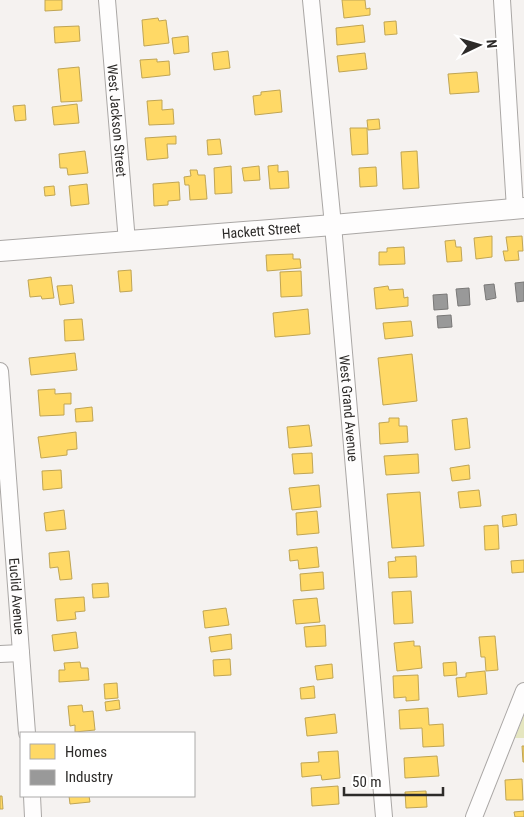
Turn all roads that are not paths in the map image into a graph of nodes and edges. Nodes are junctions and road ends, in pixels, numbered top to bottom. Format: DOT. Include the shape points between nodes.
graph roads {
  1 [pos="107,0"];
  2 [pos="311,0"];
  3 [pos="502,0"];
  4 [pos="520,209"];
  5 [pos="333,225"];
  6 [pos="127,242"];
  7 [pos="0,251"];
  8 [pos="0,370"];
  9 [pos="21,652"];
  10 [pos="0,654"];
  11 [pos="524,690"];
  12 [pos="27,732"];
  13 [pos="32,797"];
  14 [pos="34,817"];
  15 [pos="384,817"];
  16 [pos="474,817"];
  1 -- 6 [label="street, West Jackson Street"];
  2 -- 5 [label="street, West Grand Avenue"];
  3 -- 4 [label="street"];
  4 -- 5 [label="street, Hackett Street"];
  5 -- 6 [label="street, Hackett Street"];
  5 -- 15 [label="street, West Grand Avenue"];
  6 -- 7 [label="street, Hackett Street"];
  8 -- 9 [label="street, Euclid Avenue"];
  9 -- 10 [label="street"];
  9 -- 12 [label="street, Euclid Avenue"];
  11 -- 16 [label="street"];
  13 -- 14 [label="street"];
}
